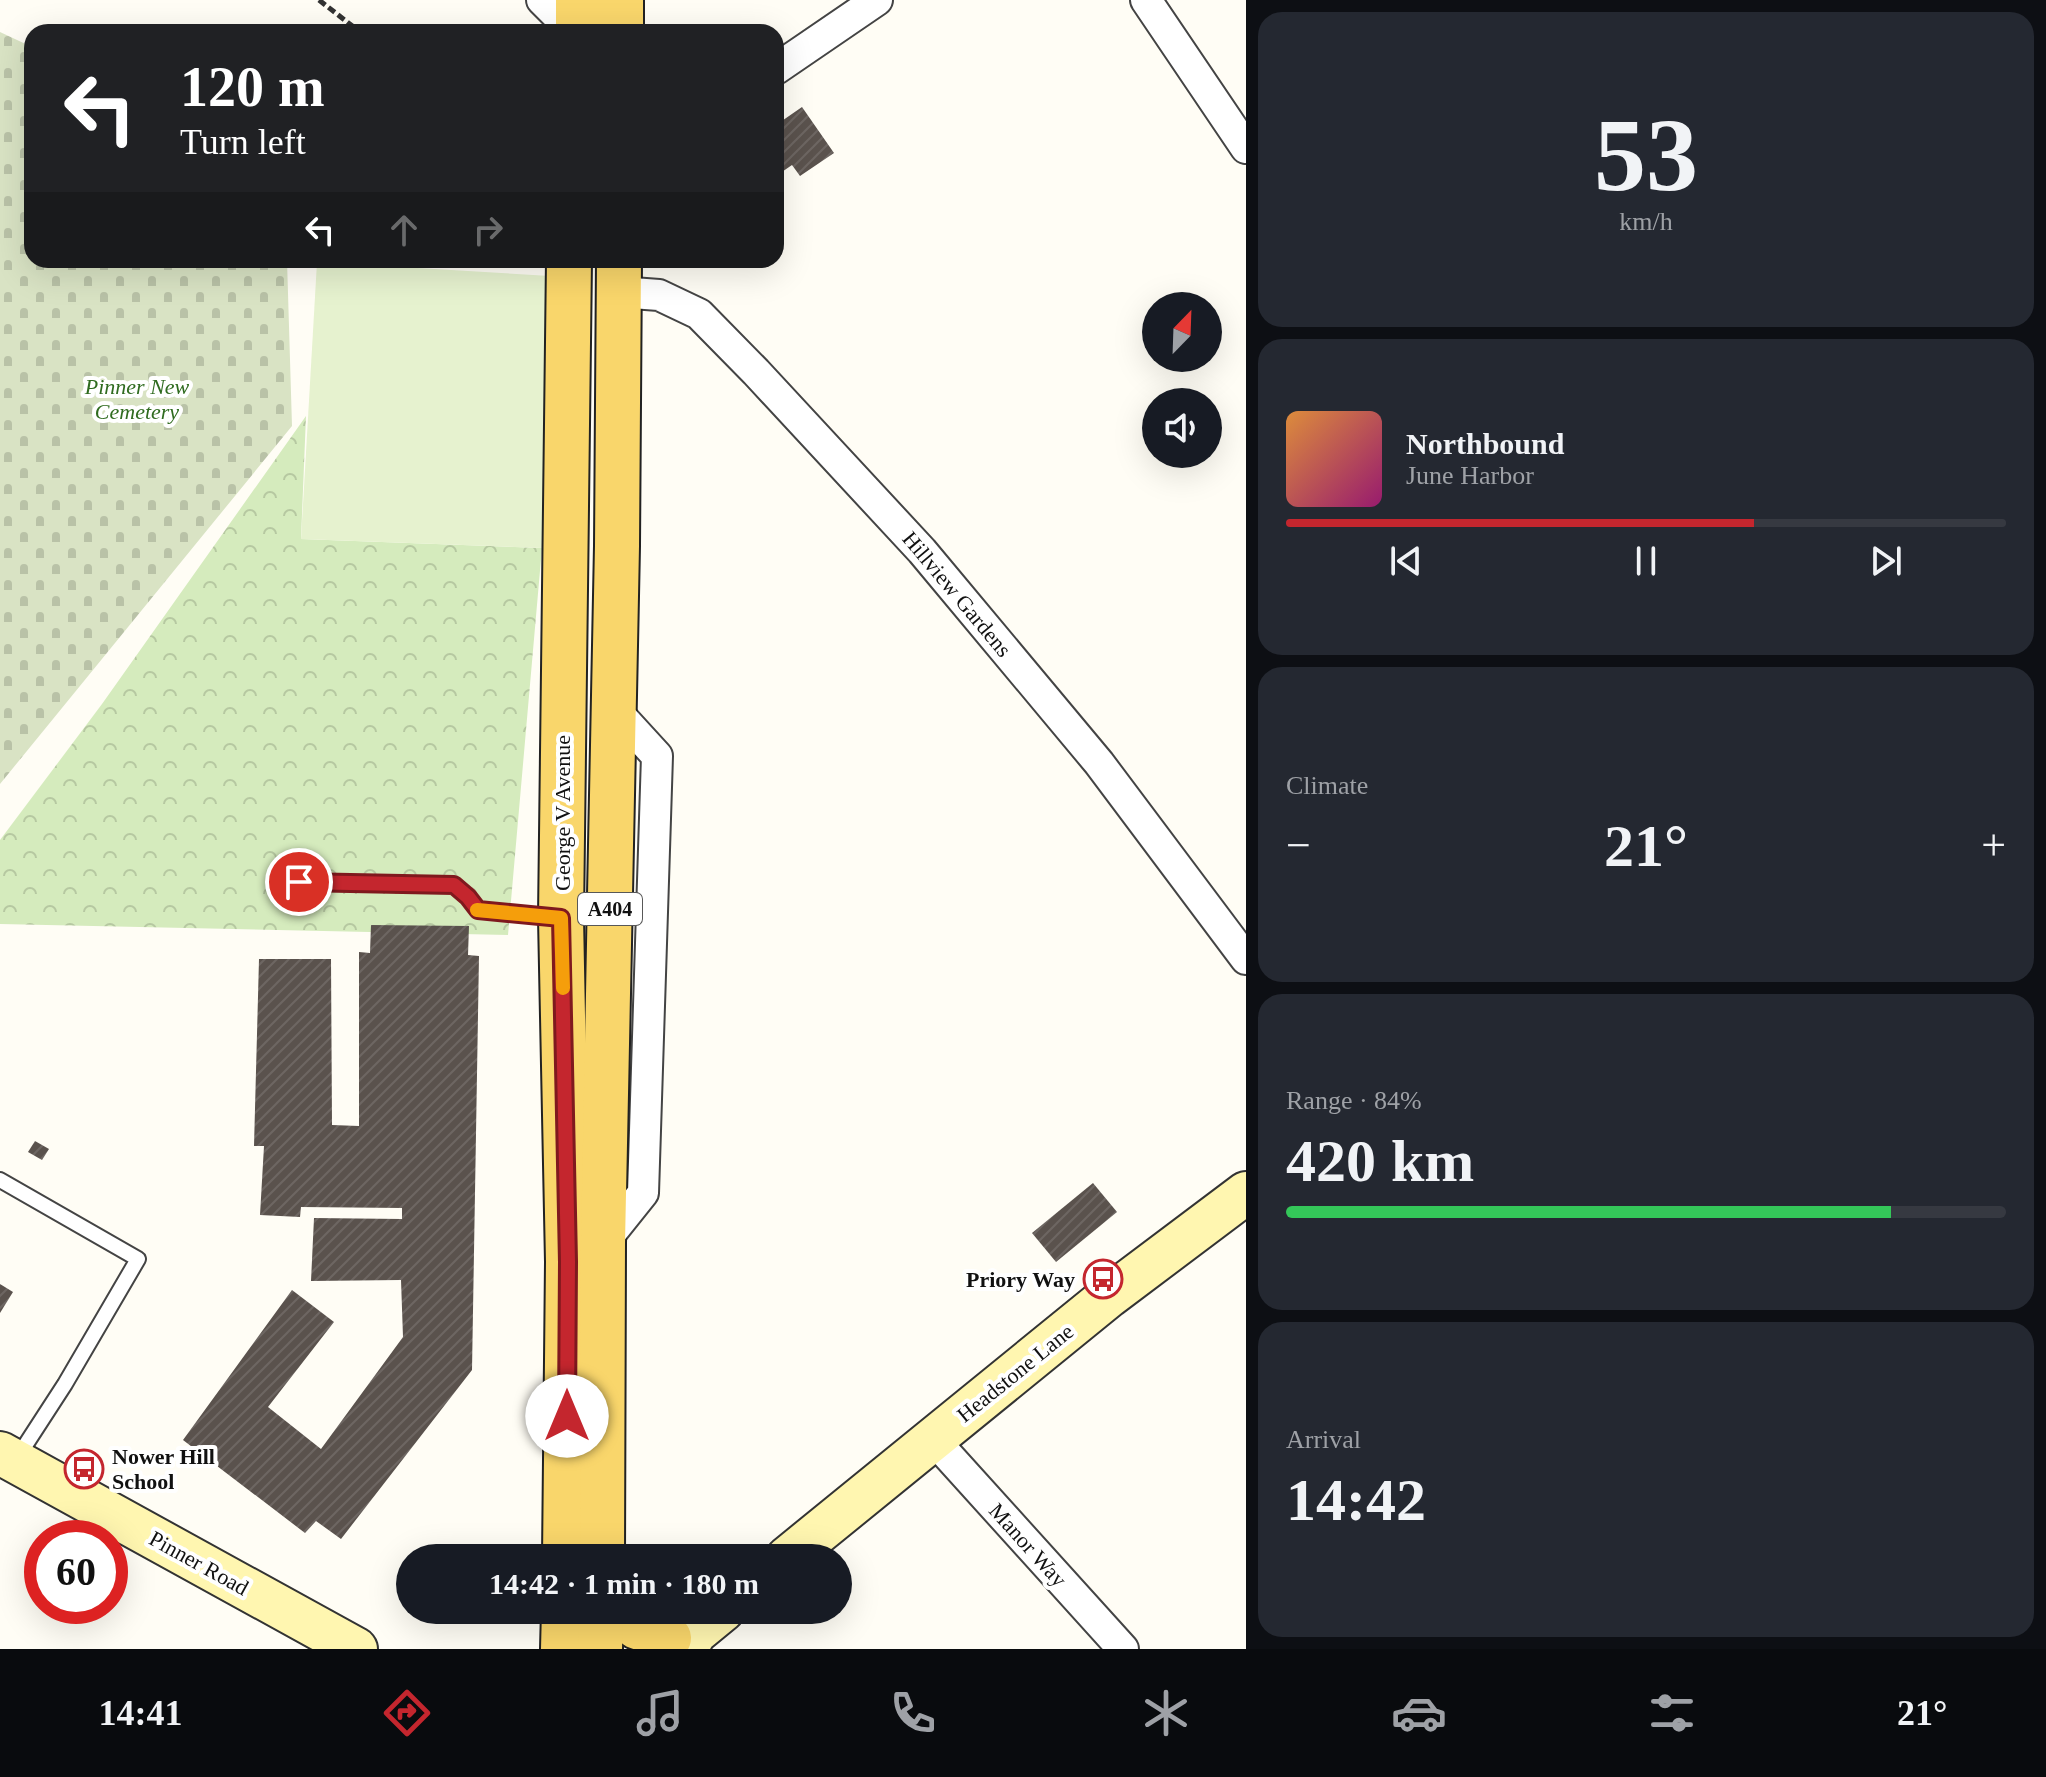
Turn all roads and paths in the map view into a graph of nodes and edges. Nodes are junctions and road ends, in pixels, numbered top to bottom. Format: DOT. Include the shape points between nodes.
graph roads {
  1 [pos="319,0"];
  2 [pos="542,0"];
  3 [pos="578,0"];
  4 [pos="621,0"];
  5 [pos="877,0"];
  6 [pos="1146,0"];
  7 [pos="350,24"];
  8 [pos="568,24"];
  9 [pos="576,24"];
  10 [pos="621,24"];
  11 [pos="784,64"];
  12 [pos="1246,148"];
  13 [pos="569,268"];
  14 [pos="619,276"];
  15 [pos="614,709"];
  16 [pos="299,882"];
  17 [pos="610,896"];
  18 [pos="561,918"];
  19 [pos="1246,959"];
  20 [pos="0,1180"];
  21 [pos="1246,1193"];
  22 [pos="603,1243"];
  23 [pos="934,1440"];
  24 [pos="7,1457"];
  25 [pos="565,1544"];
  26 [pos="602,1544"];
  27 [pos="804,1544"];
  28 [pos="564,1624"];
  29 [pos="601,1624"];
  30 [pos="633,1624"];
  31 [pos="685,1636"];
  32 [pos="356,1649"];
  33 [pos="563,1649"];
  34 [pos="600,1649"];
  35 [pos="1123,1649"];
  1 -- 7 [label="path"];
  2 -- 8 [label="street"];
  3 -- 9 [label="main road"];
  4 -- 10 [label="main road"];
  5 -- 11 [label="street"];
  6 -- 12 [label="street"];
  13 -- 18 [label="main road, George V Avenue / A404"];
  14 -- 15 [label="main road, A404"];
  14 -- 19 [label="street, Hillview Gardens" via="699,314 922,551 1099,763"];
  15 -- 17 [label="main road, A404"];
  15 -- 22 [label="street" via="657,756 643,1193"];
  16 -- 18 [label="lane" via="454,885 478,910"];
  17 -- 18 [label="main road"];
  17 -- 22 [label="main road, A404"];
  18 -- 25 [label="main road, George V Avenue / A404" via="568,1262"];
  20 -- 24 [label="lane" via="138,1259 65,1384"];
  21 -- 23 [label="street, Headstone Lane" via="1109,1296"];
  22 -- 26 [label="main road, A404"];
  23 -- 27 [label="street, Headstone Lane"];
  23 -- 35 [label="street, Manor Way"];
  24 -- 32 [label="street, Pinner Road"];
  28 -- 33 [label="main road"];
  29 -- 34 [label="main road"];
  30 -- 31 [label="main road"];
}
